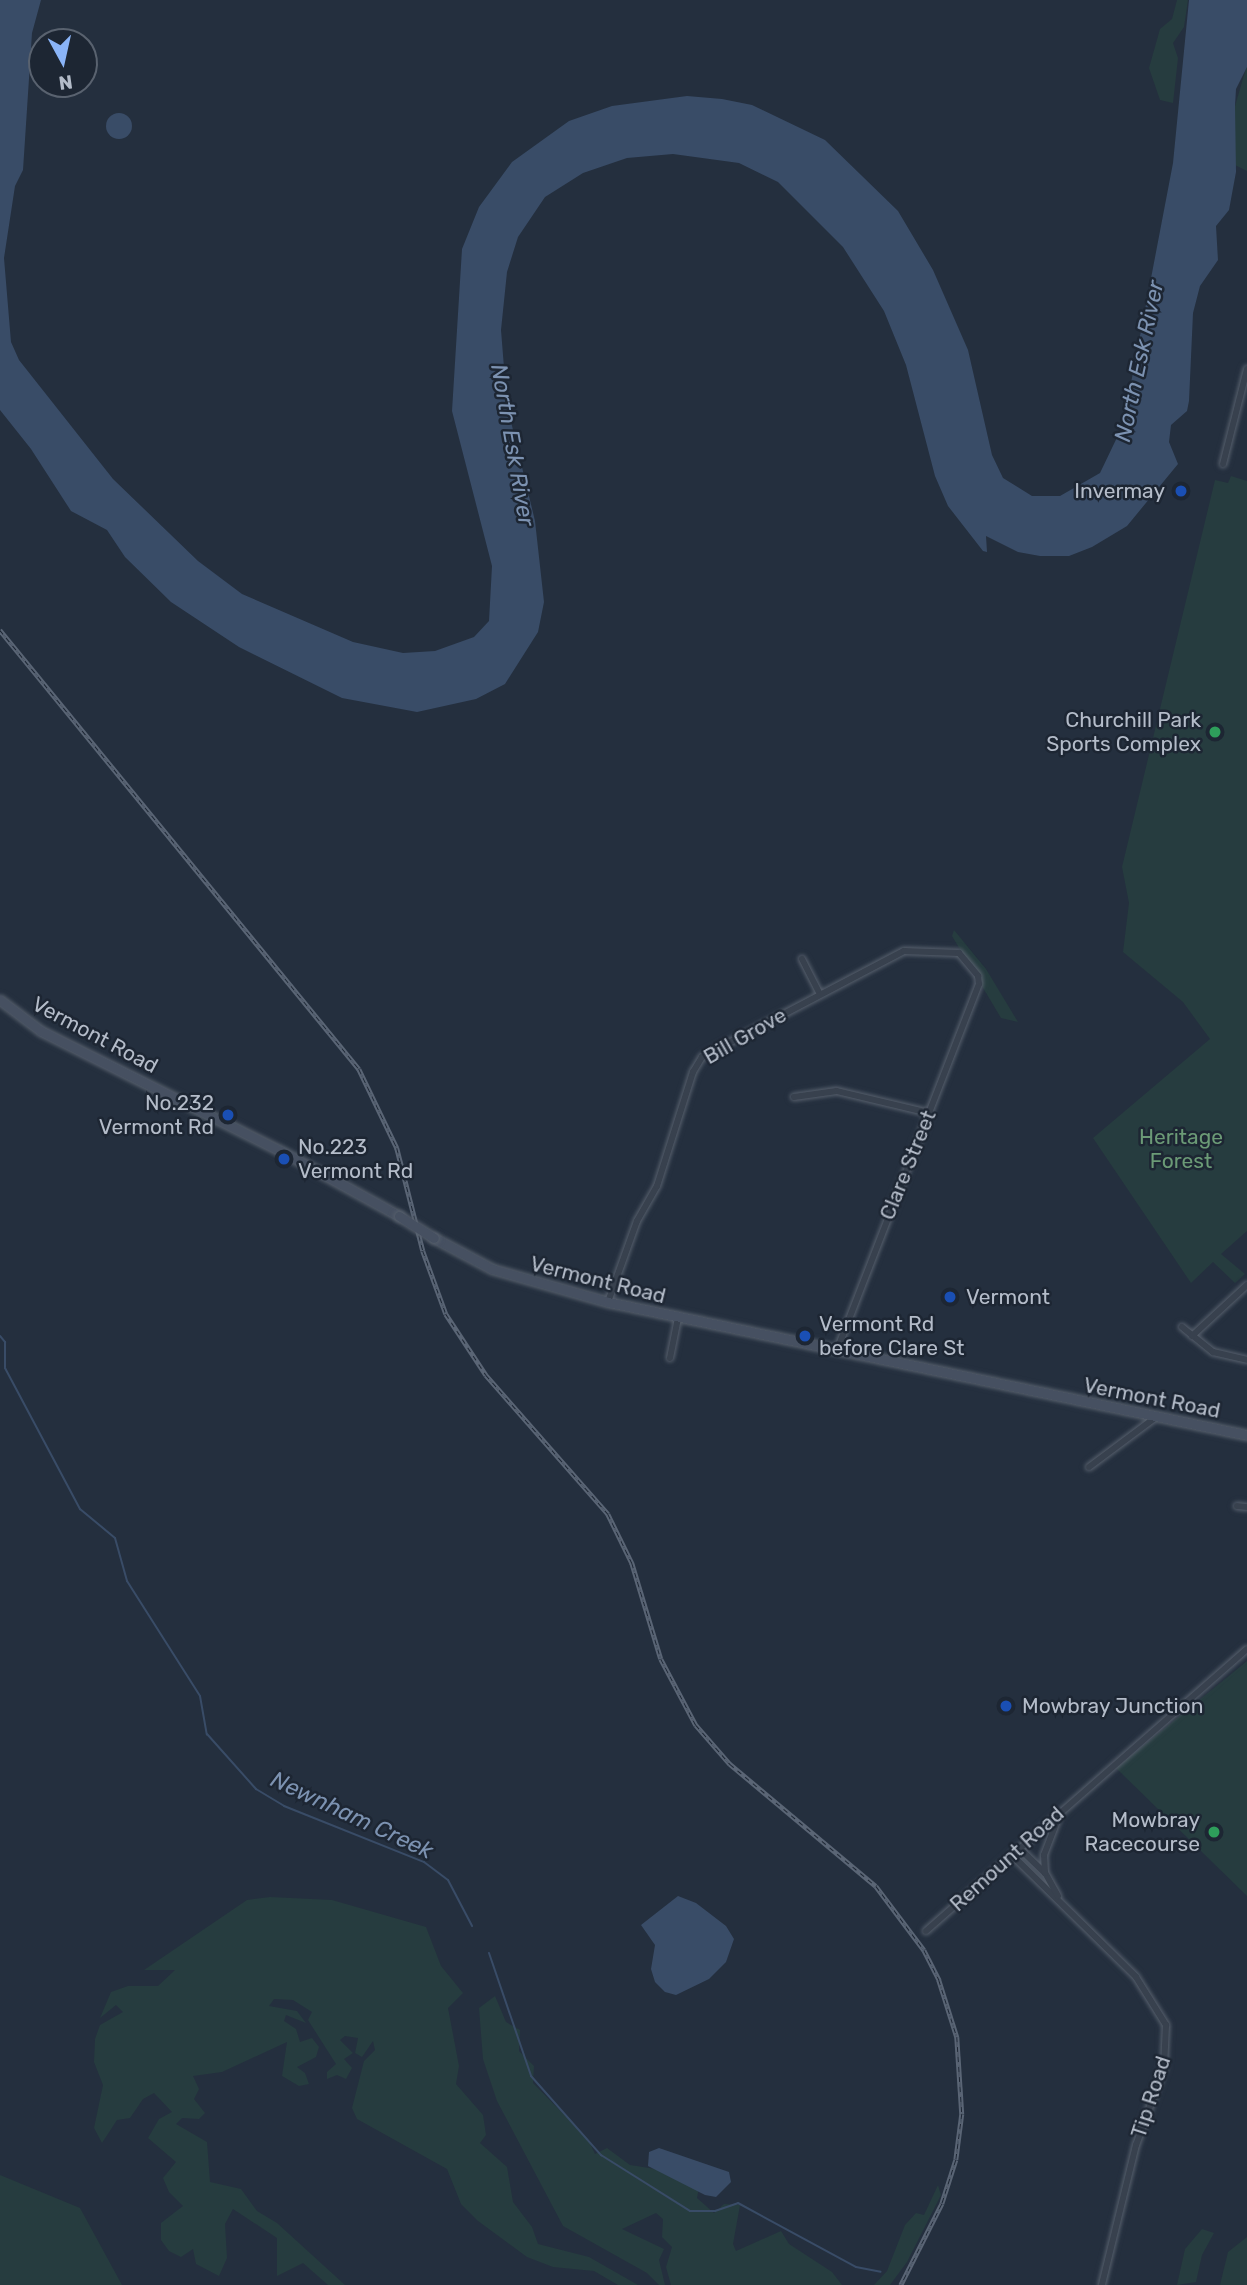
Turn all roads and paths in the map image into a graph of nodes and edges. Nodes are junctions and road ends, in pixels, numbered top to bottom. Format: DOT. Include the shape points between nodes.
graph roads {
  1 [pos="1247,369"];
  2 [pos="1223,464"];
  3 [pos="802,959"];
  4 [pos="980,979"];
  5 [pos="820,994"];
  6 [pos="0,1000"];
  7 [pos="794,1097"];
  8 [pos="929,1113"];
  9 [pos="1247,1285"];
  10 [pos="608,1302"];
  11 [pos="678,1318"];
  12 [pos="1182,1327"];
  13 [pos="1192,1336"];
  14 [pos="837,1351"];
  15 [pos="670,1358"];
  16 [pos="1247,1360"];
  17 [pos="1156,1417"];
  18 [pos="1247,1435"];
  19 [pos="1088,1467"];
  20 [pos="1237,1506"];
  21 [pos="1247,1507"];
  22 [pos="1247,1649"];
  23 [pos="1063,1808"];
  24 [pos="1019,1848"];
  25 [pos="1012,1855"];
  26 [pos="1044,1872"];
  27 [pos="1036,1878"];
  28 [pos="1062,1904"];
  29 [pos="926,1931"];
  30 [pos="1102,2285"];
  1 -- 2 [label="street"];
  3 -- 5 [label="street"];
  4 -- 5 [label="street, Bill Grove" via="959,953 911,950"];
  4 -- 8 [label="street, Clare Street"];
  5 -- 10 [label="street, Bill Grove" via="710,1051 697,1064 657,1186 637,1222"];
  6 -- 10 [label="street, Vermont Road, bridge" via="41,1031 293,1157 492,1269"];
  7 -- 8 [label="street" via="837,1091"];
  8 -- 14 [label="street, Clare Street"];
  9 -- 13 [label="street"];
  10 -- 11 [label="street, Vermont Road"];
  11 -- 14 [label="street, Vermont Road"];
  11 -- 15 [label="street"];
  12 -- 13 [label="street"];
  13 -- 16 [label="street" via="1213,1352"];
  14 -- 17 [label="street, Vermont Road"];
  17 -- 18 [label="street, Vermont Road"];
  17 -- 19 [label="street"];
  20 -- 21 [label="street"];
  22 -- 23 [label="street, Remount Road"];
  23 -- 24 [label="street, Remount Road"];
  23 -- 26 [label="street" via="1046,1841"];
  24 -- 25 [label="street, Remount Road"];
  24 -- 26 [label="street, Tip Road"];
  25 -- 27 [label="street, Tip Road"];
  25 -- 29 [label="street, Remount Road"];
  26 -- 27 [label="street"];
  26 -- 28 [label="street, Tip Road"];
  27 -- 28 [label="street, Tip Road"];
  28 -- 30 [label="street, Tip Road" via="1149,1993 1168,2035 1164,2067 1136,2146"];
}
